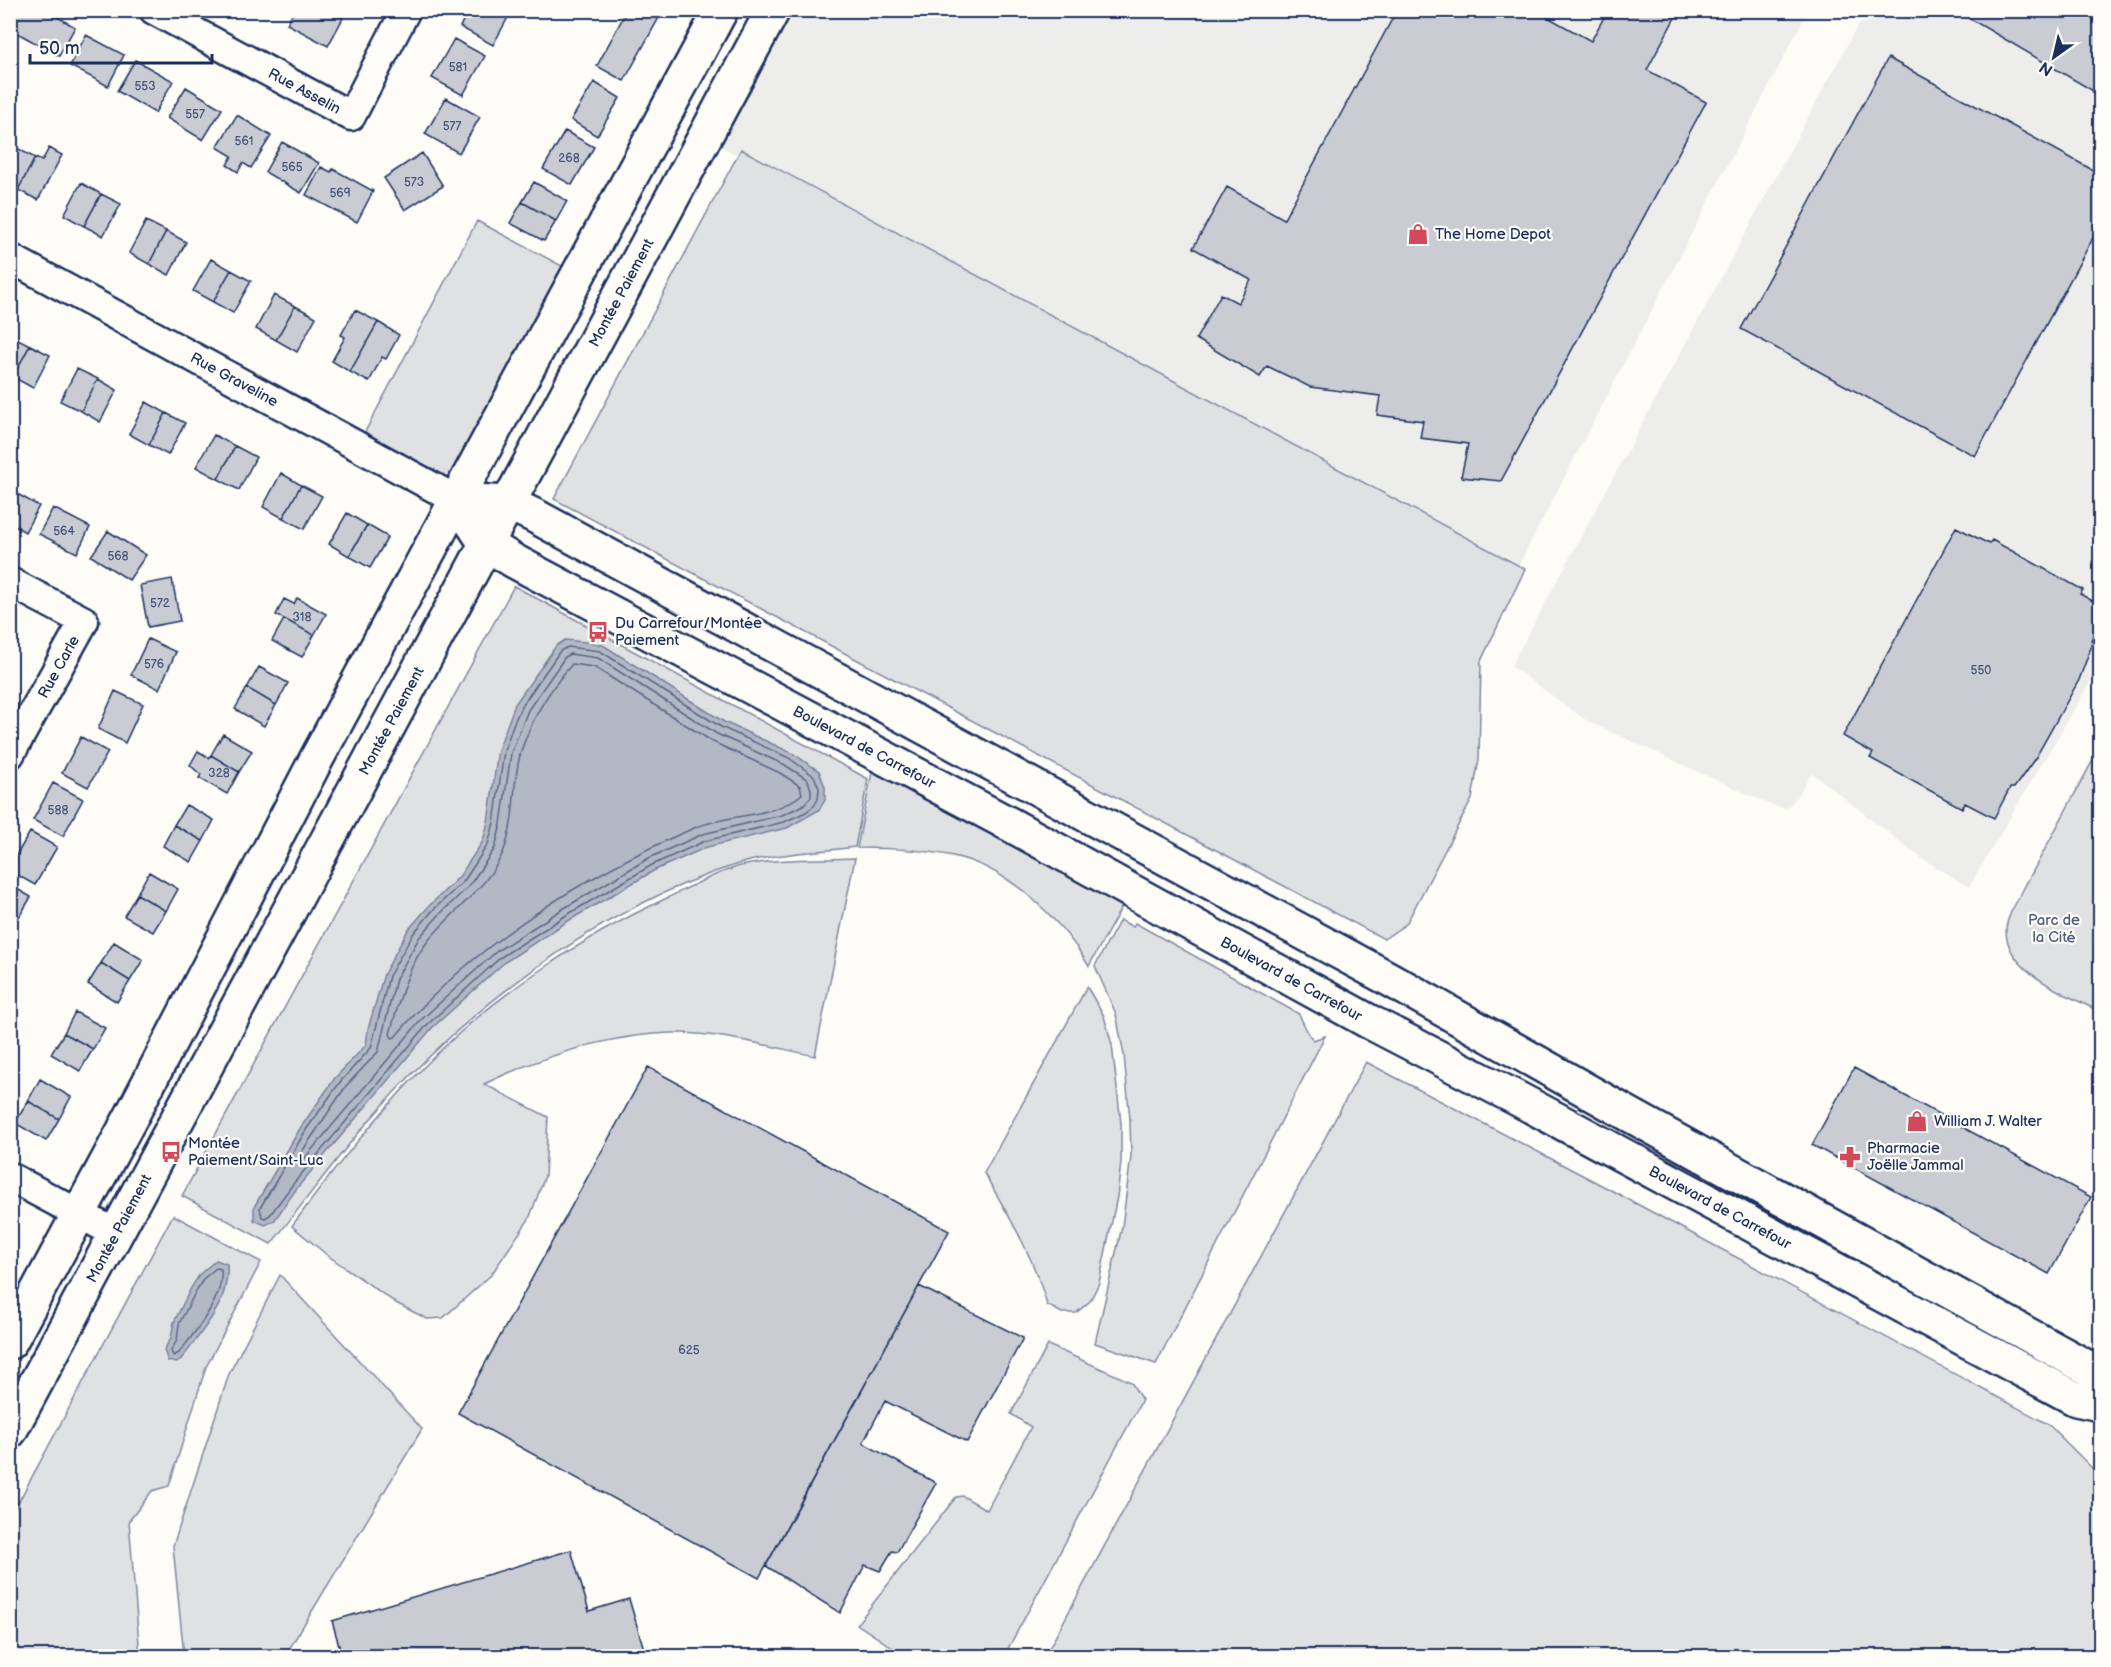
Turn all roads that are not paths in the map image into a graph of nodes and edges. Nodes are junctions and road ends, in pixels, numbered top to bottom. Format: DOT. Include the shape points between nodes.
graph roads {
  1 [pos="154,10"];
  2 [pos="406,10"];
  3 [pos="721,10"];
  4 [pos="773,10"];
  5 [pos="10,258"];
  6 [pos="457,500"];
  7 [pos="508,503"];
  8 [pos="486,544"];
  9 [pos="10,582"];
  10 [pos="10,754"];
  11 [pos="10,1177"];
  12 [pos="79,1214"];
  13 [pos="117,1234"];
  14 [pos="10,1342"];
  15 [pos="2100,1381"];
  16 [pos="2100,1404"];
  17 [pos="10,1431"];
  1 -- 2 [label="street, Rue Asselin" via="351,116"];
  3 -- 6 [label="street"];
  4 -- 7 [label="street, Montée Paiement"];
  5 -- 6 [label="street, Rue Graveline"];
  6 -- 7 [label="street"];
  6 -- 8 [label="street"];
  6 -- 12 [label="street" via="317,758"];
  7 -- 8 [label="street, Montée Paiement"];
  7 -- 15 [label="street" via="1383,975 2090,1369"];
  8 -- 13 [label="street, Montée Paiement"];
  8 -- 16 [label="street, Boulevard de Carrefour" via="2076,1399"];
  9 -- 10 [label="street, Rue Carle" via="84,621"];
  11 -- 12 [label="street"];
  12 -- 13 [label="street"];
  12 -- 14 [label="street"];
  13 -- 17 [label="street, Montée Paiement"];
}
